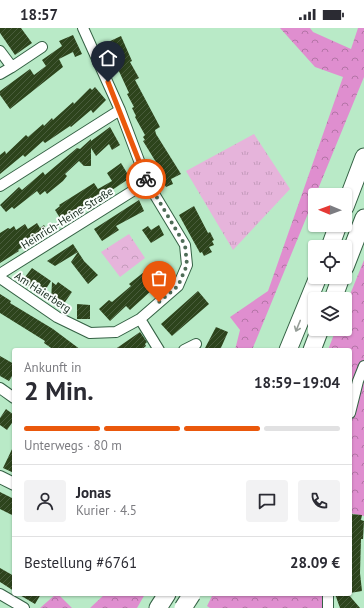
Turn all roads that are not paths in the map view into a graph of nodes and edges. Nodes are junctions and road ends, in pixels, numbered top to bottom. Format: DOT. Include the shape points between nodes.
graph roads {
  1 [pos="83,28"];
  2 [pos="42,47"];
  3 [pos="0,51"];
  4 [pos="12,67"];
  5 [pos="0,74"];
  6 [pos="120,110"];
  7 [pos="364,157"];
  8 [pos="147,182"];
  9 [pos="0,186"];
  10 [pos="352,189"];
  11 [pos="364,218"];
  12 [pos="352,249"];
  13 [pos="0,274"];
  14 [pos="0,278"];
  15 [pos="315,284"];
  16 [pos="140,319"];
  17 [pos="317,336"];
  18 [pos="196,344"];
  19 [pos="158,348"];
  20 [pos="188,348"];
  21 [pos="289,348"];
  22 [pos="313,348"];
  23 [pos="364,366"];
  24 [pos="0,388"];
  25 [pos="12,397"];
  26 [pos="352,405"];
  27 [pos="0,477"];
  28 [pos="12,483"];
  29 [pos="0,594"];
  30 [pos="191,596"];
  31 [pos="328,596"];
  32 [pos="165,598"];
  33 [pos="24,608"];
  34 [pos="183,608"];
  35 [pos="188,608"];
  36 [pos="328,608"];
  1 -- 6 [label="street, Am Haierberg"];
  2 -- 4 [label="street"];
  3 -- 4 [label="street"];
  4 -- 5 [label="street"];
  6 -- 8 [label="street, Am Haierberg"];
  6 -- 9 [label="street"];
  7 -- 10 [label="highway"];
  8 -- 13 [label="street, Heinrich-Heine-Straße"];
  8 -- 16 [label="street, Am Haierberg" via="185,245 187,265 178,286"];
  11 -- 12 [label="highway"];
  14 -- 16 [label="street, Am Haierberg" via="57,317 90,333 116,332"];
  15 -- 21 [label="highway, one-way"];
  16 -- 19 [label="street"];
  17 -- 22 [label="highway"];
  18 -- 20 [label="street"];
  23 -- 26 [label="street"];
  24 -- 25 [label="street"];
  27 -- 28 [label="street"];
  29 -- 33 [label="street"];
  30 -- 34 [label="highway, bridge"];
  31 -- 36 [label="street"];
  32 -- 35 [label="street"];
}
